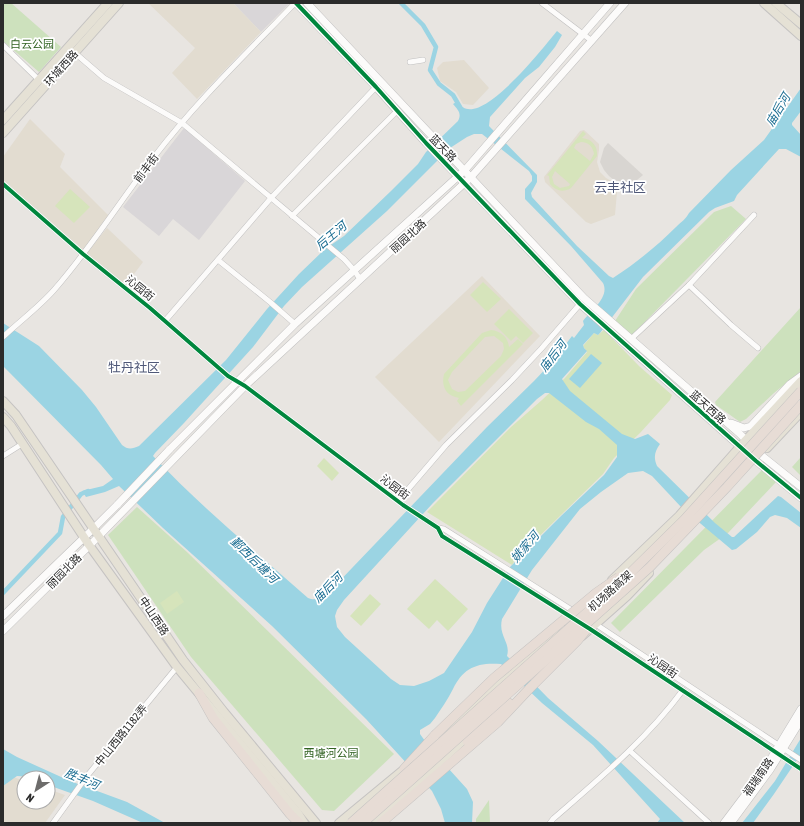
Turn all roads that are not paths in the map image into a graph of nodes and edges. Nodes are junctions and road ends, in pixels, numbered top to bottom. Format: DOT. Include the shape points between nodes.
graph roads {
  1 [pos="108,3"];
  2 [pos="119,3"];
  3 [pos="295,3"];
  4 [pos="307,3"];
  5 [pos="542,3"];
  6 [pos="610,3"];
  7 [pos="625,3"];
  8 [pos="764,3"];
  9 [pos="776,3"];
  10 [pos="801,24"];
  11 [pos="583,34"];
  12 [pos="801,36"];
  13 [pos="592,41"];
  14 [pos="3,45"];
  15 [pos="75,53"];
  16 [pos="423,60"];
  17 [pos="410,62"];
  18 [pos="39,80"];
  19 [pos="376,87"];
  20 [pos="396,111"];
  21 [pos="3,120"];
  22 [pos="182,123"];
  23 [pos="3,133"];
  24 [pos="465,170"];
  25 [pos="458,176"];
  26 [pos="471,177"];
  27 [pos="3,184"];
  28 [pos="465,184"];
  29 [pos="271,198"];
  30 [pos="292,216"];
  31 [pos="754,216"];
  32 [pos="83,254"];
  33 [pos="218,260"];
  34 [pos="354,270"];
  35 [pos="360,279"];
  36 [pos="689,285"];
  37 [pos="580,304"];
  38 [pos="589,307"];
  39 [pos="165,321"];
  40 [pos="607,323"];
  41 [pos="295,324"];
  42 [pos="3,337"];
  43 [pos="631,339"];
  44 [pos="758,348"];
  45 [pos="801,376"];
  46 [pos="237,381"];
  47 [pos="801,381"];
  48 [pos="245,386"];
  49 [pos="801,391"];
  50 [pos="3,401"];
  51 [pos="801,405"];
  52 [pos="801,412"];
  53 [pos="3,417"];
  54 [pos="723,419"];
  55 [pos="746,440"];
  56 [pos="22,444"];
  57 [pos="740,447"];
  58 [pos="3,456"];
  59 [pos="758,458"];
  60 [pos="801,487"];
  61 [pos="801,498"];
  62 [pos="398,501"];
  63 [pos="94,528"];
  64 [pos="438,528"];
  65 [pos="99,536"];
  66 [pos="84,538"];
  67 [pos="89,545"];
  68 [pos="645,559"];
  69 [pos="604,608"];
  70 [pos="575,615"];
  71 [pos="3,616"];
  72 [pos="593,627"];
  73 [pos="3,631"];
  74 [pos="176,667"];
  75 [pos="530,688"];
  76 [pos="683,690"];
  77 [pos="199,693"];
  78 [pos="801,709"];
  79 [pos="801,720"];
  80 [pos="630,751"];
  81 [pos="782,752"];
  82 [pos="801,760"];
  83 [pos="799,767"];
  84 [pos="403,770"];
  85 [pos="388,811"];
  86 [pos="53,823"];
  87 [pos="299,823"];
  88 [pos="304,823"];
  89 [pos="316,823"];
  90 [pos="339,823"];
  91 [pos="351,823"];
  92 [pos="364,823"];
  93 [pos="374,823"];
  94 [pos="381,823"];
  95 [pos="550,823"];
  96 [pos="709,823"];
  97 [pos="724,823"];
  98 [pos="731,823"];
  1 -- 18 [label="main road, 环城西路"];
  2 -- 15 [label="main road, 环城西路"];
  3 -- 19 [label="main road, 蓝天路"];
  3 -- 22 [label="street, 前丰街"];
  4 -- 24 [label="main road, 蓝天路"];
  5 -- 11 [label="street"];
  6 -- 11 [label="main road, 丽园北路"];
  7 -- 13 [label="main road, 丽园北路"];
  8 -- 12 [label="main road"];
  9 -- 10 [label="main road"];
  11 -- 13 [label="street"];
  11 -- 24 [label="main road, 丽园北路"];
  13 -- 26 [label="main road, 丽园北路"];
  14 -- 18 [label="street"];
  15 -- 22 [label="street" via="104,78"];
  15 -- 23 [label="main road, 环城西路"];
  16 -- 17 [label="street"];
  18 -- 21 [label="main road, 环城西路"];
  19 -- 20 [label="main road, 蓝天路"];
  19 -- 29 [label="street"];
  20 -- 25 [label="main road, 蓝天路"];
  20 -- 30 [label="street"];
  22 -- 29 [label="street"];
  22 -- 32 [label="street, 前丰街"];
  24 -- 25 [label="main road, 丽园北路"];
  24 -- 26 [label="main road, 蓝天路"];
  25 -- 28 [label="main road, 蓝天路"];
  25 -- 34 [label="main road, 丽园北路"];
  26 -- 28 [label="main road, 丽园北路"];
  26 -- 38 [label="main road, 蓝天路"];
  27 -- 32 [label="street, 沁园街"];
  28 -- 35 [label="main road, 丽园北路"];
  28 -- 37 [label="main road, 蓝天路"];
  29 -- 30 [label="street"];
  29 -- 33 [label="street"];
  30 -- 34 [label="street"];
  31 -- 36 [label="street"];
  32 -- 39 [label="street, 沁园街"];
  32 -- 42 [label="street, 前丰街" via="53,291"];
  33 -- 39 [label="street"];
  33 -- 41 [label="street"];
  34 -- 35 [label="street"];
  34 -- 41 [label="main road, 丽园北路"];
  35 -- 48 [label="main road, 丽园北路"];
  36 -- 43 [label="street"];
  36 -- 44 [label="street"];
  37 -- 38 [label="main road, 蓝天路"];
  37 -- 62 [label="street" via="517,375 446,445"];
  38 -- 40 [label="main road"];
  39 -- 46 [label="street, 沁园街"];
  40 -- 43 [label="main road, 蓝天西路"];
  40 -- 57 [label="main road, 蓝天西路"];
  41 -- 46 [label="main road, 丽园北路"];
  43 -- 54 [label="main road, 蓝天西路"];
  45 -- 54 [label="main road" via="790,384 751,426 744,428"];
  46 -- 48 [label="street, 沁园街"];
  46 -- 63 [label="main road, 丽园北路, bridge"];
  47 -- 55 [label="main road"];
  48 -- 62 [label="street, 沁园街"];
  48 -- 65 [label="main road, 丽园北路"];
  49 -- 68 [label="highway, 机场路高架, bridge" via="684,520"];
  50 -- 63 [label="main road, 中山西路" via="16,415"];
  51 -- 69 [label="highway, 机场路高架, bridge" via="650,567"];
  52 -- 59 [label="main road"];
  53 -- 56 [label="main road, 中山西路"];
  54 -- 55 [label="main road, 蓝天西路"];
  55 -- 57 [label="main road"];
  55 -- 59 [label="main road, 蓝天西路"];
  56 -- 58 [label="street"];
  56 -- 66 [label="main road, 中山西路"];
  57 -- 59 [label="main road, 蓝天西路"];
  57 -- 70 [label="main road" via="681,514"];
  59 -- 60 [label="main road, 蓝天西路"];
  59 -- 61 [label="main road, 蓝天西路"];
  59 -- 72 [label="main road" via="627,596"];
  62 -- 64 [label="street, 沁园街"];
  63 -- 65 [label="main road, 中山西路"];
  63 -- 66 [label="main road, 丽园北路"];
  64 -- 70 [label="street, 沁园街" via="444,529 506,568"];
  64 -- 70 [label="street, 沁园街" via="442,536 523,587"];
  65 -- 67 [label="main road, 丽园北路"];
  65 -- 89 [label="main road, 中山西路" via="183,660"];
  66 -- 67 [label="main road, 中山西路"];
  66 -- 71 [label="main road, 丽园北路"];
  67 -- 73 [label="main road, 丽园北路"];
  67 -- 74 [label="main road, 中山西路"];
  68 -- 84 [label="highway, bridge" via="596,593 494,678"];
  68 -- 91 [label="highway, 机场路高架, bridge"];
  69 -- 75 [label="highway, bridge" via="578,640"];
  69 -- 92 [label="highway, 机场路高架, bridge"];
  70 -- 72 [label="street, 沁园街"];
  70 -- 84 [label="main road"];
  72 -- 76 [label="street, 沁园街"];
  72 -- 81 [label="street, 沁园街"];
  72 -- 85 [label="main road" via="517,690"];
  74 -- 77 [label="main road, 中山西路"];
  74 -- 86 [label="street, 中山西路1182弄" via="87,776"];
  75 -- 85 [label="highway" via="511,701 405,799"];
  75 -- 94 [label="highway" via="498,722"];
  76 -- 80 [label="street"];
  76 -- 81 [label="street, 沁园街"];
  77 -- 87 [label="highway" via="213,718"];
  77 -- 88 [label="main road, 中山西路"];
  78 -- 81 [label="main road, 福瑞南路"];
  79 -- 81 [label="main road, 福瑞南路"];
  80 -- 95 [label="street"];
  80 -- 96 [label="street"];
  81 -- 82 [label="street, 沁园街"];
  81 -- 83 [label="street, 沁园街"];
  81 -- 97 [label="main road, 福瑞南路" via="764,770"];
  81 -- 98 [label="main road, 福瑞南路"];
  84 -- 90 [label="main road"];
  85 -- 93 [label="main road"];
}
